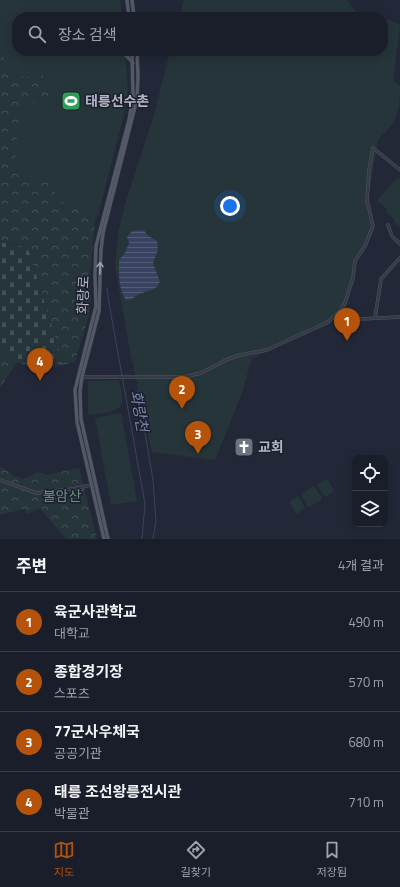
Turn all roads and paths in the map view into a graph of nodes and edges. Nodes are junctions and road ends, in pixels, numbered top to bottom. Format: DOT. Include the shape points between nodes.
graph roads {
  1 [pos="127,0"];
  2 [pos="132,0"];
  3 [pos="129,12"];
  4 [pos="133,12"];
  5 [pos="127,56"];
  6 [pos="132,56"];
  7 [pos="137,56"];
  8 [pos="133,62"];
  9 [pos="138,77"];
  10 [pos="400,170"];
  11 [pos="388,226"];
  12 [pos="400,244"];
  13 [pos="400,258"];
  14 [pos="340,311"];
  15 [pos="400,317"];
  16 [pos="375,318"];
  17 [pos="80,377"];
  18 [pos="0,480"];
  19 [pos="95,484"];
  20 [pos="91,485"];
  21 [pos="104,539"];
  22 [pos="108,539"];
  1 -- 3 [label="main road"];
  2 -- 4 [label="main road"];
  5 -- 8 [label="main road"];
  6 -- 8 [label="main road, 화랑로"];
  7 -- 9 [label="main road, 화랑로"];
  8 -- 9 [label="main road" via="136,61"];
  8 -- 17 [label="main road, 화랑로" via="132,105 96,246 96,306"];
  17 -- 9 [label="main road, 화랑로, one-way" via="99,311 103,233 137,99"];
  10 -- 14 [label="street" via="373,148 367,200 373,226 365,246 355,261 353,278"];
  11 -- 12 [label="street" via="392,236"];
  13 -- 16 [label="street" via="381,279"];
  14 -- 16 [label="street" via="349,318"];
  14 -- 17 [label="street" via="328,322 267,350 228,359 201,373 184,377"];
  15 -- 16 [label="street"];
  17 -- 19 [label="main road, 화랑로" via="81,419"];
  17 -- 20 [label="main road, 화랑로" via="75,390 77,422"];
  18 -- 20 [label="street" via="36,493"];
  19 -- 20 [label="street"];
  19 -- 22 [label="main road, 화랑로"];
  20 -- 21 [label="main road, 화랑로"];
}
